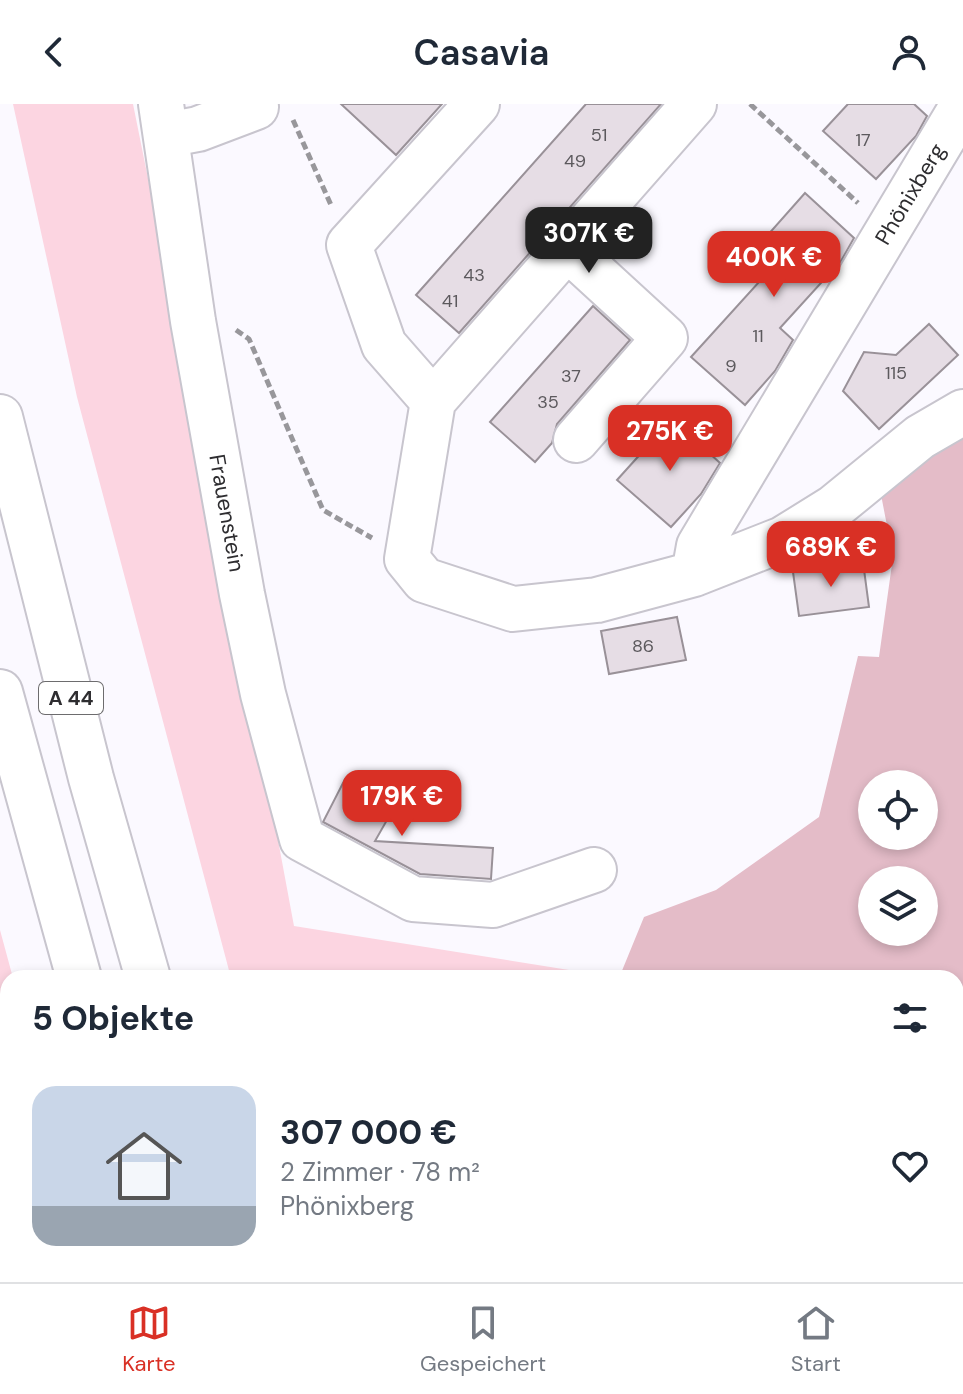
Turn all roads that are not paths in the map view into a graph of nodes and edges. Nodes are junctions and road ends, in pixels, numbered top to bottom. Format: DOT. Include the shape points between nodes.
graph roads {
  1 [pos="477,104"];
  2 [pos="694,104"];
  3 [pos="963,105"];
  4 [pos="274,112"];
  5 [pos="164,120"];
  6 [pos="567,248"];
  7 [pos="433,401"];
  8 [pos="963,412"];
  9 [pos="0,417"];
  10 [pos="576,440"];
  11 [pos="694,574"];
  12 [pos="0,692"];
  13 [pos="594,870"];
  14 [pos="77,970"];
  15 [pos="146,970"];
  1 -- 7 [label="main road" via="349,245 384,345"];
  2 -- 6 [label="main road"];
  3 -- 11 [label="main road, Phönixberg" via="699,546"];
  4 -- 5 [label="main road" via="198,129"];
  5 -- 13 [label="main road, Frauenstein" via="248,623 302,839 413,899 493,905"];
  6 -- 7 [label="main road"];
  6 -- 10 [label="main road" via="665,338"];
  7 -- 11 [label="main road" via="407,559 424,580 513,609 597,600"];
  8 -- 11 [label="main road" via="920,437 833,508 783,539"];
  9 -- 15 [label="main road, A 44"];
  12 -- 14 [label="main road, A 44"];
}
